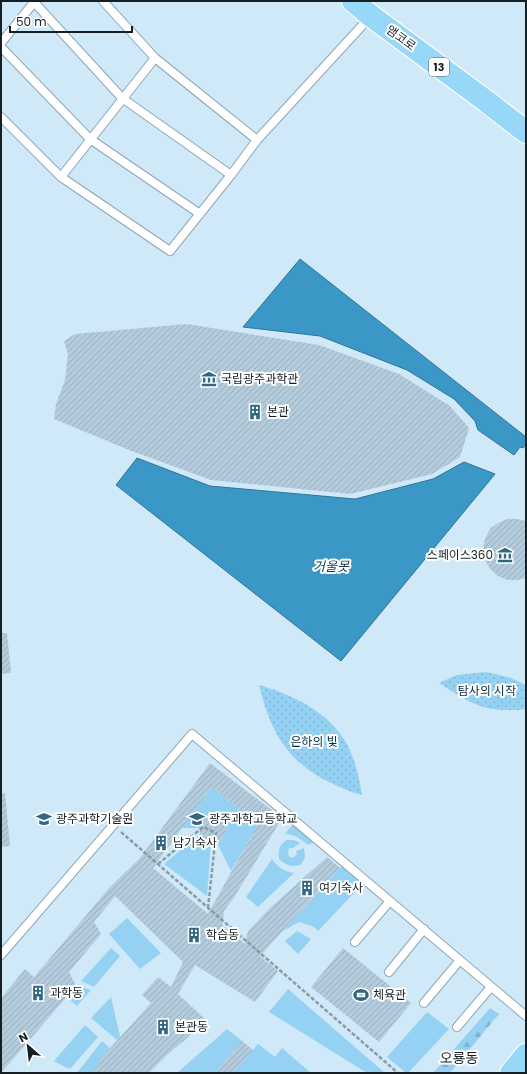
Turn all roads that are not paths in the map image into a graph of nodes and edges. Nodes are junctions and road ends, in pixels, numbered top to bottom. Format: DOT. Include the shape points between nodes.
graph roads {
  1 [pos="103,1"];
  2 [pos="353,1"];
  3 [pos="34,2"];
  4 [pos="371,16"];
  5 [pos="1,43"];
  6 [pos="1,47"];
  7 [pos="155,58"];
  8 [pos="122,98"];
  9 [pos="1,117"];
  10 [pos="526,132"];
  11 [pos="90,139"];
  12 [pos="257,140"];
  13 [pos="231,175"];
  14 [pos="61,177"];
  15 [pos="200,214"];
  16 [pos="390,901"];
  17 [pos="424,929"];
  18 [pos="355,942"];
  19 [pos="1,955"];
  20 [pos="460,960"];
  21 [pos="389,972"];
  22 [pos="492,987"];
  23 [pos="424,1003"];
  24 [pos="526,1016"];
  25 [pos="457,1027"];
  26 [pos="526,1055"];
  27 [pos="511,1073"];
  1 -- 7 [label="lane"];
  2 -- 4 [label="main road, 앰코로 / 13"];
  3 -- 5 [label="lane"];
  3 -- 8 [label="lane"];
  4 -- 10 [label="main road, 앰코로 / 13"];
  4 -- 12 [label="lane"];
  6 -- 11 [label="lane"];
  7 -- 8 [label="lane"];
  7 -- 12 [label="lane"];
  8 -- 11 [label="lane"];
  8 -- 13 [label="lane"];
  9 -- 14 [label="lane"];
  11 -- 14 [label="lane"];
  11 -- 15 [label="lane"];
  12 -- 13 [label="lane"];
  13 -- 15 [label="lane"];
  14 -- 15 [label="lane" via="170,251"];
  16 -- 17 [label="lane"];
  16 -- 18 [label="lane"];
  16 -- 19 [label="lane" via="192,734"];
  17 -- 20 [label="lane"];
  17 -- 21 [label="lane"];
  20 -- 22 [label="lane"];
  20 -- 23 [label="lane"];
  22 -- 24 [label="lane"];
  22 -- 25 [label="lane"];
  26 -- 27 [label="main road"];
}
